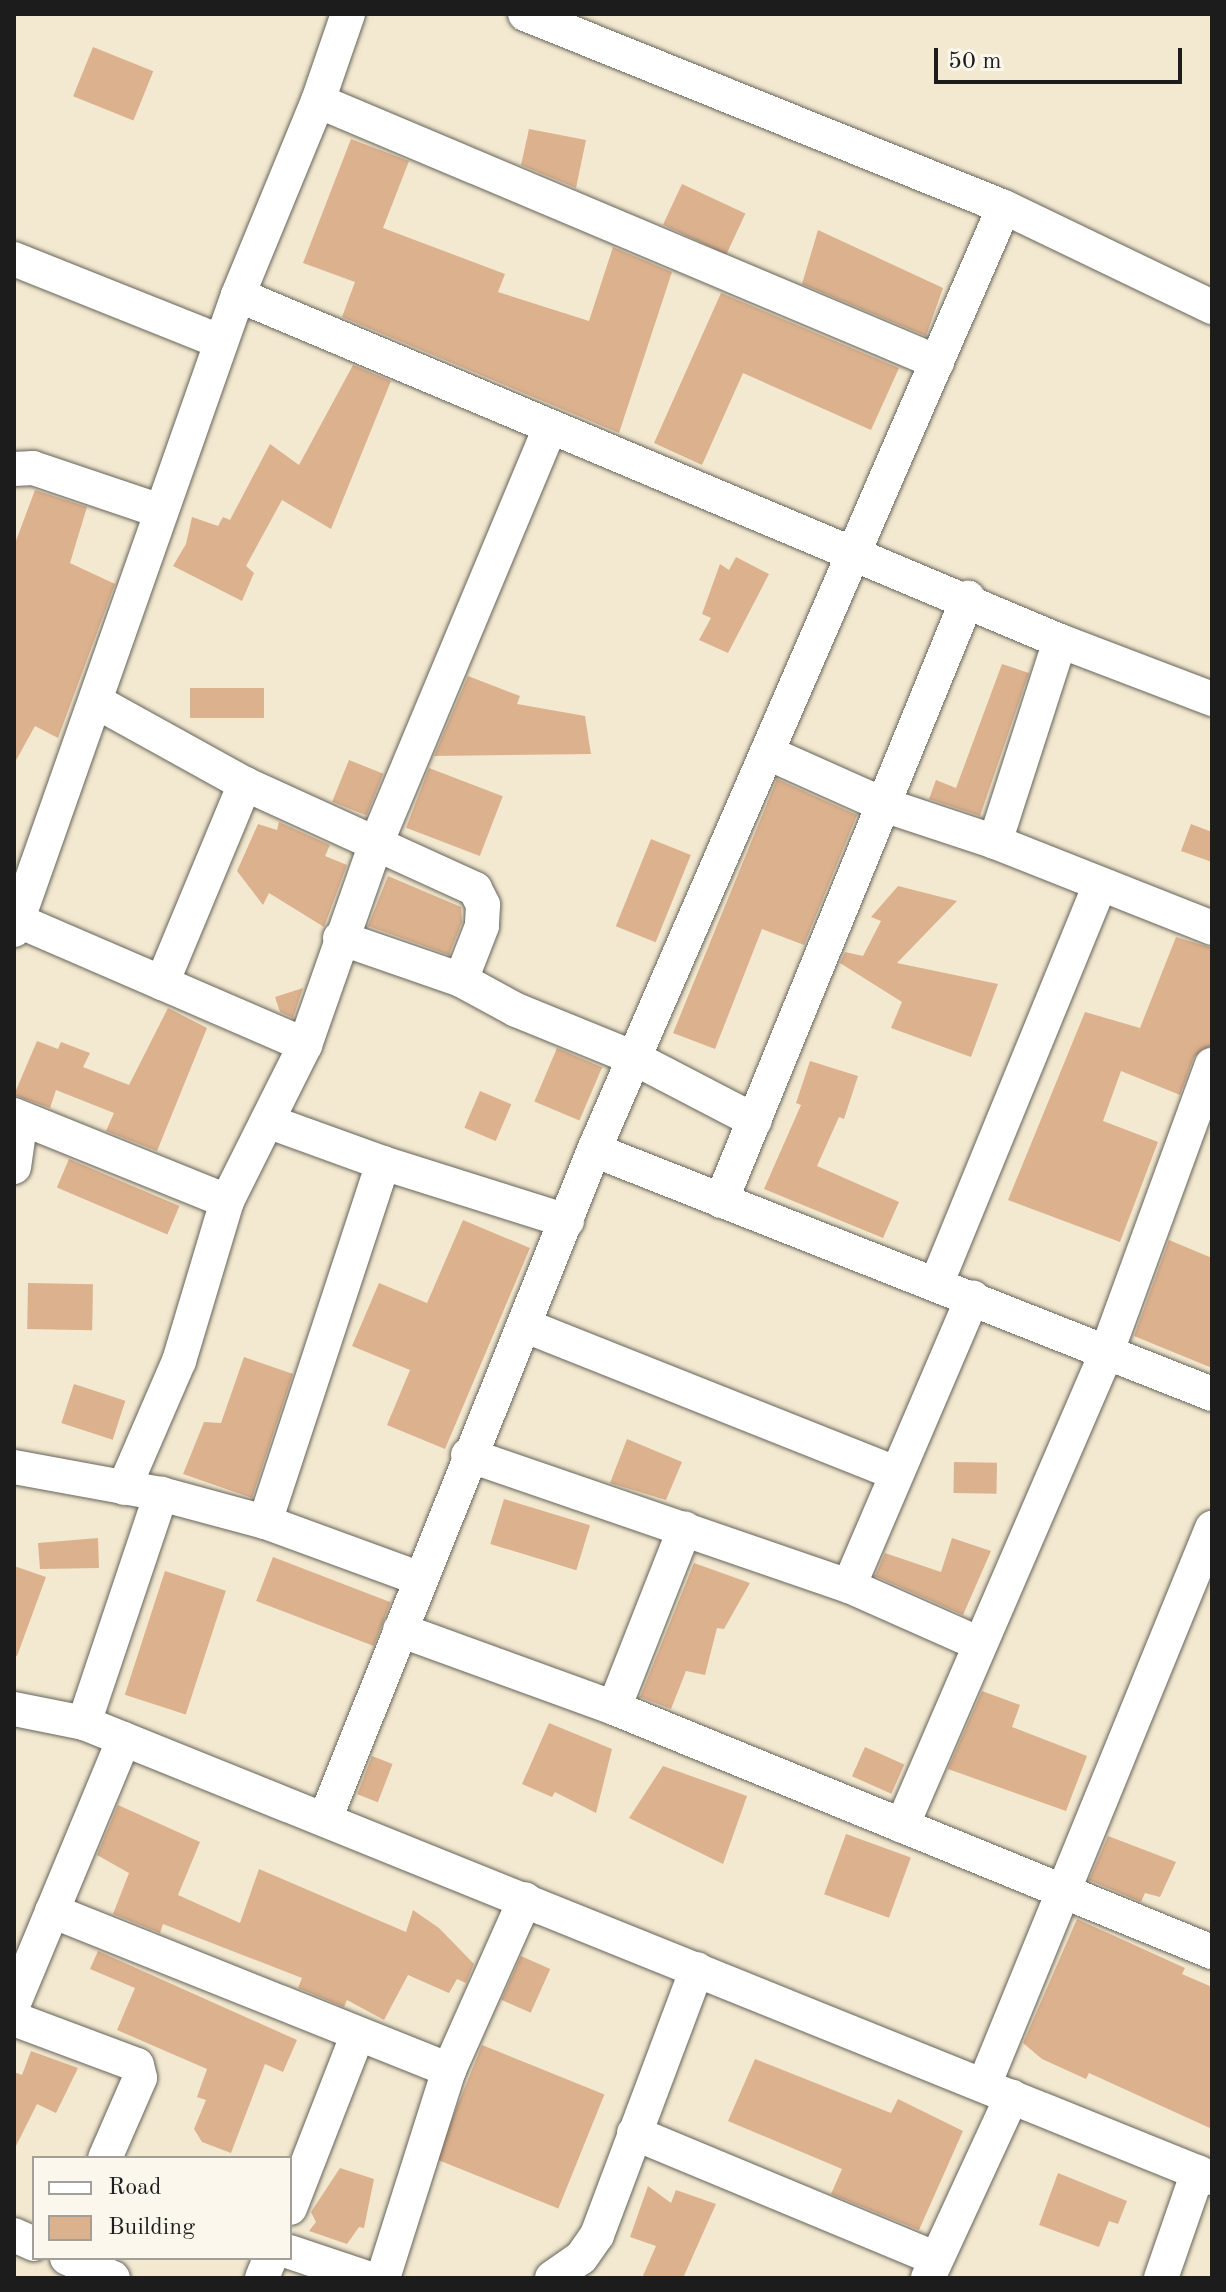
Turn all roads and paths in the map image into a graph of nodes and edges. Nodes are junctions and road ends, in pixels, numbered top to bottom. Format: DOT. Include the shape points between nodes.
graph roads {
  1 [pos="348,14"];
  2 [pos="525,14"];
  3 [pos="318,101"];
  4 [pos="1004,207"];
  5 [pos="14,259"];
  6 [pos="238,295"];
  7 [pos="1212,307"];
  8 [pos="221,342"];
  9 [pos="937,362"];
  10 [pos="550,427"];
  11 [pos="14,469"];
  12 [pos="160,511"];
  13 [pos="854,552"];
  14 [pos="968,598"];
  15 [pos="1060,641"];
  16 [pos="1212,699"];
  17 [pos="97,702"];
  18 [pos="768,753"];
  19 [pos="245,784"];
  20 [pos="884,805"];
  21 [pos="995,842"];
  22 [pos="375,846"];
  23 [pos="1100,884"];
  24 [pos="15,923"];
  25 [pos="1212,928"];
  26 [pos="340,938"];
  27 [pos="461,980"];
  28 [pos="162,983"];
  29 [pos="305,1045"];
  30 [pos="634,1058"];
  31 [pos="1212,1065"];
  32 [pos="18,1116"];
  33 [pos="267,1121"];
  34 [pos="755,1121"];
  35 [pos="594,1150"];
  36 [pos="383,1163"];
  37 [pos="14,1167"];
  38 [pos="227,1201"];
  39 [pos="721,1201"];
  40 [pos="567,1221"];
  41 [pos="937,1282"];
  42 [pos="973,1297"];
  43 [pos="526,1326"];
  44 [pos="1106,1354"];
  45 [pos="1212,1394"];
  46 [pos="468,1455"];
  47 [pos="15,1470"];
  48 [pos="897,1474"];
  49 [pos="124,1488"];
  50 [pos="161,1494"];
  51 [pos="265,1522"];
  52 [pos="685,1528"];
  53 [pos="1212,1528"];
  54 [pos="421,1579"];
  55 [pos="849,1586"];
  56 [pos="1200,1591"];
  57 [pos="400,1630"];
  58 [pos="980,1644"];
  59 [pos="614,1708"];
  60 [pos="14,1709"];
  61 [pos="84,1723"];
  62 [pos="124,1739"];
  63 [pos="325,1819"];
  64 [pos="902,1826"];
  65 [pos="1062,1889"];
  66 [pos="525,1899"];
  67 [pos="52,1911"];
  68 [pos="1212,1952"];
  69 [pos="697,1969"];
  70 [pos="14,2003"];
  71 [pos="14,2019"];
  72 [pos="357,2036"];
  73 [pos="449,2070"];
  74 [pos="998,2090"];
  75 [pos="634,2133"];
  76 [pos="106,2156"];
  77 [pos="1205,2175"];
  78 [pos="292,2203"];
  79 [pos="292,2253"];
  80 [pos="72,2260"];
  81 [pos="932,2269"];
  82 [pos="113,2278"];
  83 [pos="367,2278"];
  84 [pos="383,2278"];
  85 [pos="552,2278"];
  86 [pos="1161,2278"];
  1 -- 3 [label="street"];
  2 -- 4 [label="street"];
  3 -- 6 [label="street"];
  3 -- 9 [label="street"];
  4 -- 7 [label="street"];
  4 -- 9 [label="street"];
  5 -- 8 [label="street"];
  6 -- 8 [label="street"];
  6 -- 10 [label="street"];
  8 -- 12 [label="street"];
  9 -- 13 [label="street"];
  10 -- 13 [label="street"];
  10 -- 22 [label="street"];
  11 -- 12 [label="street" via="33,468"];
  12 -- 17 [label="street"];
  13 -- 14 [label="street"];
  13 -- 18 [label="street"];
  14 -- 15 [label="street"];
  14 -- 20 [label="street"];
  15 -- 16 [label="street"];
  15 -- 21 [label="street"];
  17 -- 19 [label="street"];
  17 -- 24 [label="street"];
  18 -- 20 [label="street"];
  18 -- 30 [label="street"];
  19 -- 22 [label="street"];
  19 -- 28 [label="street"];
  20 -- 21 [label="street"];
  20 -- 34 [label="street"];
  21 -- 23 [label="street"];
  22 -- 26 [label="street"];
  22 -- 27 [label="street" via="480,895 482,926"];
  23 -- 25 [label="street"];
  23 -- 41 [label="street"];
  24 -- 28 [label="street"];
  26 -- 27 [label="street"];
  26 -- 29 [label="street"];
  27 -- 30 [label="street" via="516,1010"];
  28 -- 29 [label="street"];
  29 -- 33 [label="street"];
  30 -- 34 [label="street"];
  30 -- 35 [label="street"];
  31 -- 44 [label="street"];
  32 -- 37 [label="street"];
  32 -- 38 [label="street"];
  33 -- 36 [label="street"];
  33 -- 38 [label="street"];
  34 -- 39 [label="street"];
  35 -- 39 [label="street"];
  35 -- 40 [label="street"];
  36 -- 40 [label="street"];
  36 -- 51 [label="street"];
  38 -- 49 [label="street" via="179,1361"];
  39 -- 41 [label="street"];
  40 -- 43 [label="street"];
  41 -- 42 [label="street"];
  42 -- 44 [label="street"];
  42 -- 48 [label="street"];
  43 -- 46 [label="street"];
  43 -- 48 [label="street"];
  44 -- 45 [label="street"];
  44 -- 58 [label="street"];
  46 -- 52 [label="street"];
  46 -- 54 [label="street"];
  47 -- 49 [label="street"];
  48 -- 55 [label="street"];
  49 -- 50 [label="street"];
  50 -- 51 [label="street"];
  50 -- 61 [label="street"];
  51 -- 54 [label="street"];
  52 -- 55 [label="street"];
  52 -- 59 [label="street"];
  53 -- 56 [label="street"];
  54 -- 57 [label="street"];
  55 -- 58 [label="street"];
  56 -- 65 [label="street"];
  57 -- 59 [label="street"];
  57 -- 63 [label="street"];
  58 -- 64 [label="street"];
  59 -- 64 [label="street"];
  60 -- 61 [label="street"];
  61 -- 62 [label="street"];
  62 -- 63 [label="street"];
  62 -- 67 [label="street"];
  63 -- 66 [label="street"];
  64 -- 65 [label="street"];
  65 -- 68 [label="street"];
  65 -- 74 [label="street"];
  66 -- 69 [label="street"];
  66 -- 73 [label="street"];
  67 -- 70 [label="street"];
  67 -- 72 [label="street"];
  69 -- 74 [label="street"];
  69 -- 75 [label="street"];
  71 -- 76 [label="street" via="137,2065 140,2078"];
  72 -- 73 [label="street"];
  72 -- 78 [label="street"];
  73 -- 84 [label="street"];
  74 -- 77 [label="street"];
  74 -- 81 [label="street"];
  75 -- 81 [label="street"];
  75 -- 85 [label="street" via="597,2235 581,2258"];
  77 -- 86 [label="street"];
  79 -- 83 [label="street"];
  80 -- 82 [label="street"];
}
